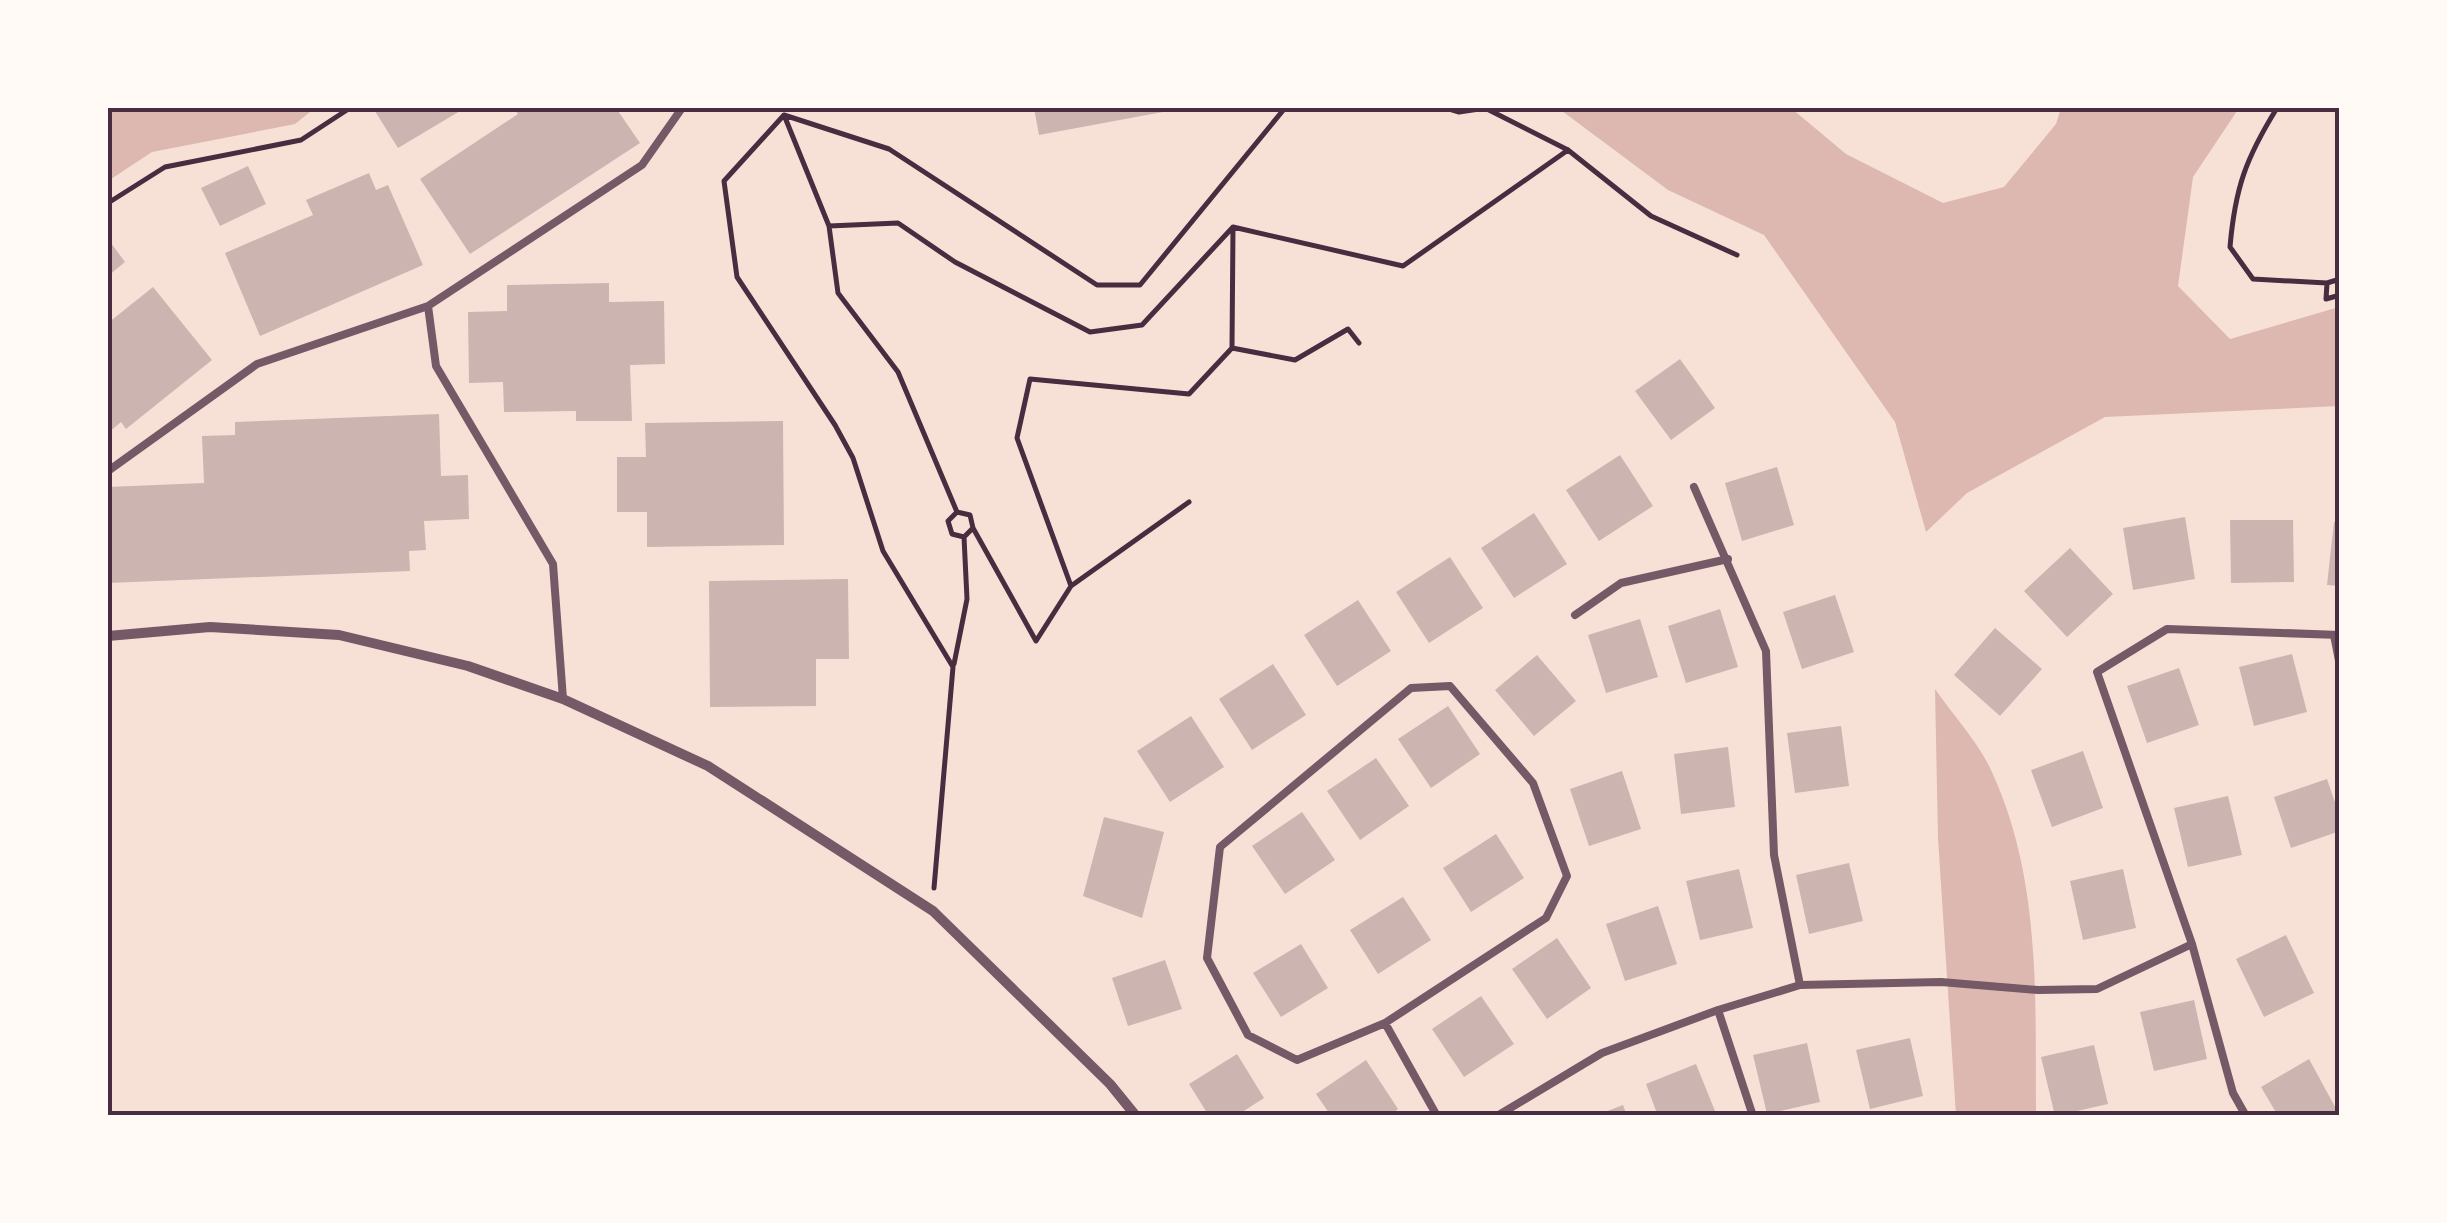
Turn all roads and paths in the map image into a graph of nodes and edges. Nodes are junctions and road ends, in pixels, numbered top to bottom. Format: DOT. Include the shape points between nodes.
graph roads {
  1 [pos="350,108"];
  2 [pos="682,108"];
  3 [pos="1284,108"];
  4 [pos="1446,108"];
  5 [pos="1486,108"];
  6 [pos="1892,108"];
  7 [pos="1929,108"];
  8 [pos="2276,108"];
  9 [pos="784,116"];
  10 [pos="1568,150"];
  11 [pos="108,204"];
  12 [pos="829,226"];
  13 [pos="1233,227"];
  14 [pos="1737,255"];
  15 [pos="2340,279"];
  16 [pos="2327,283"];
  17 [pos="2340,295"];
  18 [pos="428,306"];
  19 [pos="1359,343"];
  20 [pos="1232,348"];
  21 [pos="108,472"];
  22 [pos="1694,487"];
  23 [pos="1189,502"];
  24 [pos="958,512"];
  25 [pos="973,528"];
  26 [pos="964,537"];
  27 [pos="1728,559"];
  28 [pos="1071,586"];
  29 [pos="1574,615"];
  30 [pos="2337,635"];
  31 [pos="108,636"];
  32 [pos="2340,666"];
  33 [pos="953,667"];
  34 [pos="563,699"];
  35 [pos="932,911"];
  36 [pos="2192,944"];
  37 [pos="1800,985"];
  38 [pos="1718,1010"];
  39 [pos="1384,1023"];
  40 [pos="1136,1116"];
  41 [pos="1437,1116"];
  42 [pos="1497,1116"];
  43 [pos="1752,1116"];
  44 [pos="2246,1116"];
  1 -- 11 [label="path" via="301,140 165,168"];
  2 -- 18 [label="lane" via="642,165"];
  3 -- 9 [label="path" via="1140,285 1096,285 889,150"];
  4 -- 5 [label="path"];
  5 -- 10 [label="path"];
  6 -- 7 [label="path"];
  8 -- 16 [label="path" via="2234,199 2230,247 2254,280"];
  9 -- 12 [label="path"];
  9 -- 33 [label="path" via="724,181 738,278 836,425 884,551"];
  10 -- 13 [label="path" via="1403,266"];
  10 -- 14 [label="path" via="1651,216"];
  12 -- 13 [label="path" via="898,223 955,262 1090,332 1142,325"];
  12 -- 24 [label="path" via="838,293 898,372"];
  13 -- 20 [label="path"];
  15 -- 16 [label="path"];
  16 -- 17 [label="path" via="2326,299"];
  18 -- 21 [label="lane" via="256,364"];
  18 -- 34 [label="lane" via="436,366 553,564"];
  19 -- 20 [label="path" via="1348,329 1295,360"];
  20 -- 28 [label="path" via="1189,394 1030,379 1016,438"];
  22 -- 27 [label="lane"];
  23 -- 28 [label="path"];
  24 -- 25 [label="path" via="970,515"];
  24 -- 26 [label="path" via="948,521 952,534"];
  25 -- 26 [label="path"];
  25 -- 28 [label="path" via="1036,641"];
  26 -- 33 [label="path" via="968,599"];
  27 -- 29 [label="lane" via="1620,583"];
  27 -- 37 [label="lane" via="1766,651 1774,855"];
  30 -- 32 [label="lane"];
  30 -- 36 [label="lane" via="2167,629 2097,672"];
  31 -- 34 [label="street" via="210,627 340,635 468,666"];
  33 -- 35 [label="path"];
  34 -- 35 [label="street" via="708,766"];
  35 -- 40 [label="street"];
  36 -- 37 [label="lane" via="2097,990 1941,982"];
  36 -- 44 [label="lane" via="2233,1094"];
  37 -- 38 [label="lane"];
  38 -- 42 [label="lane" via="1602,1053"];
  38 -- 43 [label="lane"];
  39 -- 39 [label="lane" via="1297,1060 1248,1035 1206,958 1220,847 1412,688 1450,686 1533,783 1568,876 1546,918"];
  39 -- 41 [label="lane"];
}
